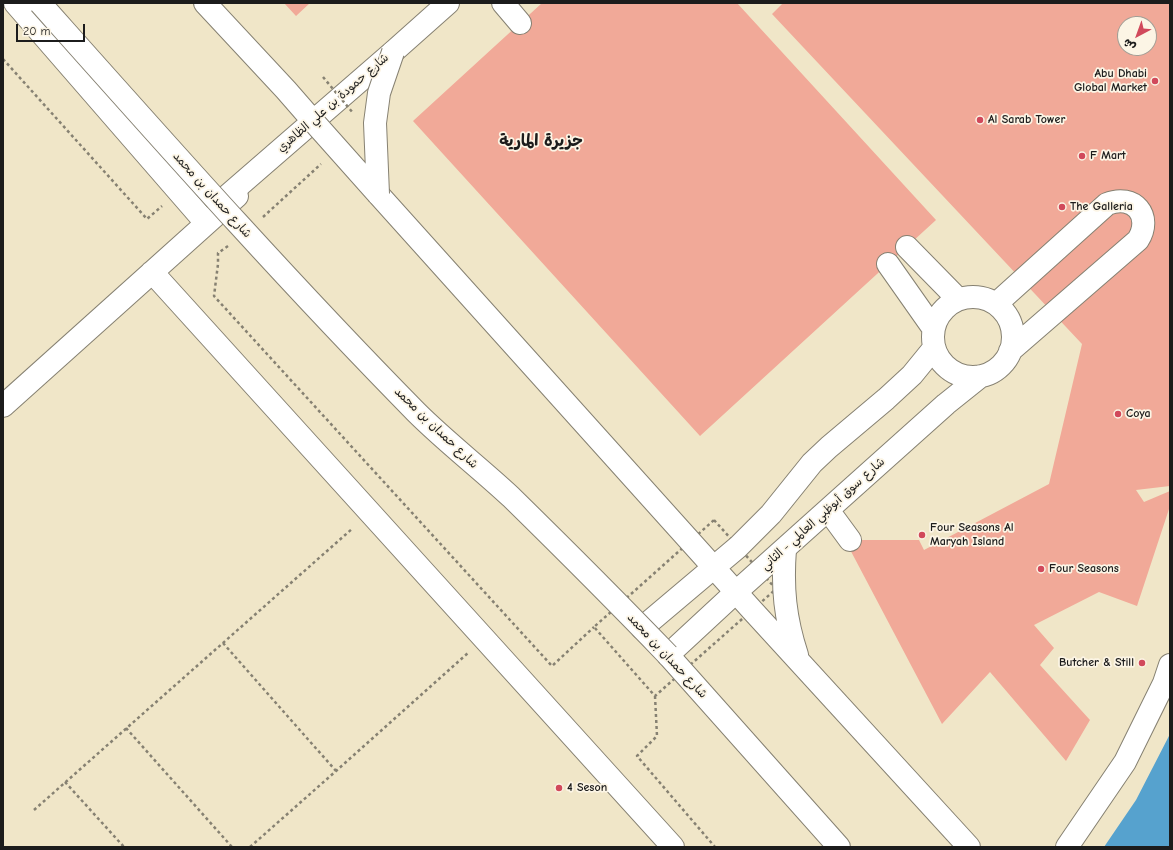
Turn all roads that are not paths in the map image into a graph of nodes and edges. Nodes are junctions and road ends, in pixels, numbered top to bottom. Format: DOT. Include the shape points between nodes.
graph roads {
  1 [pos="15,3"];
  2 [pos="40,3"];
  3 [pos="205,3"];
  4 [pos="448,3"];
  5 [pos="454,3"];
  6 [pos="503,3"];
  7 [pos="520,24"];
  8 [pos="392,52"];
  9 [pos="313,121"];
  10 [pos="378,194"];
  11 [pos="218,203"];
  12 [pos="206,223"];
  13 [pos="906,247"];
  14 [pos="888,264"];
  15 [pos="152,272"];
  16 [pos="958,299"];
  17 [pos="996,304"];
  18 [pos="934,338"];
  19 [pos="1010,351"];
  20 [pos="981,376"];
  21 [pos="3,406"];
  22 [pos="828,510"];
  23 [pos="850,540"];
  24 [pos="785,549"];
  25 [pos="714,567"];
  26 [pos="736,592"];
  27 [pos="642,628"];
  28 [pos="668,655"];
  29 [pos="798,660"];
  30 [pos="1170,665"];
  31 [pos="673,847"];
  32 [pos="839,847"];
  33 [pos="969,847"];
  34 [pos="1067,847"];
  1 -- 12 [label="main road"];
  2 -- 11 [label="main road, شارع حمدان بن محمد, bridge"];
  3 -- 9 [label="main road"];
  4 -- 8 [label="main road, شارع حمودة بن علي الظاهري"];
  5 -- 12 [label="main road"];
  6 -- 7 [label="main road"];
  8 -- 9 [label="main road, شارع حمودة بن علي الظاهري, bridge"];
  8 -- 10 [label="main road, bridge" via="379,93 374,123"];
  9 -- 10 [label="main road, bridge"];
  9 -- 11 [label="main road, شارع حمودة بن علي الظاهري"];
  10 -- 25 [label="main road"];
  11 -- 27 [label="main road, شارع حمدان بن محمد, bridge" via="417,413 509,496"];
  12 -- 15 [label="main road"];
  13 -- 16 [label="main road"];
  14 -- 18 [label="main road"];
  15 -- 21 [label="main road"];
  15 -- 31 [label="main road"];
  16 -- 17 [label="main road" via="971,296 984,298"];
  16 -- 18 [label="main road" via="946,306 938,316"];
  17 -- 19 [label="main road" via="1006,314 1011,326 1013,339"];
  17 -- 19 [label="main road" via="1108,204 1124,201 1138,209 1144,224 1143,233 1138,240"];
  18 -- 20 [label="main road" via="939,359 948,368 969,377"];
  18 -- 25 [label="main road" via="912,376 823,452 756,530"];
  19 -- 20 [label="main road" via="1003,363 994,371"];
  20 -- 22 [label="main road, شارع سوق أبوظبي العالمي - الثاني"];
  22 -- 23 [label="main road"];
  22 -- 24 [label="main road, شارع سوق أبوظبي العالمي - الثاني"];
  24 -- 26 [label="main road, شارع سوق أبوظبي العالمي - الثاني"];
  24 -- 29 [label="main road" via="783,577 786,616"];
  25 -- 26 [label="main road"];
  25 -- 27 [label="main road"];
  26 -- 28 [label="main road, شارع سوق أبوظبي العالمي - الثاني"];
  26 -- 29 [label="main road"];
  27 -- 28 [label="main road, شارع حمدان بن محمد, bridge"];
  28 -- 32 [label="main road, شارع حمدان بن محمد"];
  29 -- 33 [label="main road"];
  30 -- 34 [label="main road" via="1164,683 1125,762"];
}
